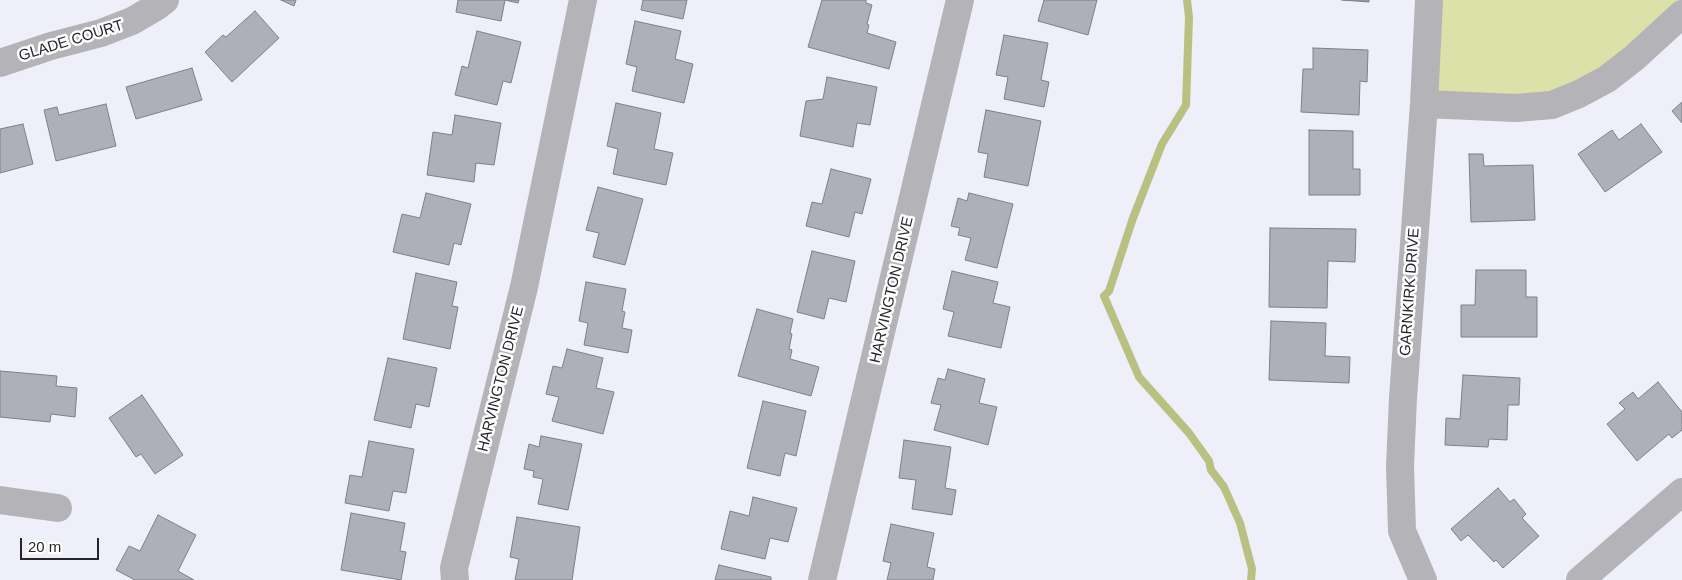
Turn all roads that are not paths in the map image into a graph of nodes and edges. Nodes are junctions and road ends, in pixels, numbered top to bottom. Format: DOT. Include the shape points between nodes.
graph roads {
  1 [pos="165,0"];
  2 [pos="583,0"];
  3 [pos="960,0"];
  4 [pos="1430,0"];
  5 [pos="1682,14"];
  6 [pos="0,63"];
  7 [pos="1424,104"];
  8 [pos="1682,492"];
  9 [pos="0,500"];
  10 [pos="58,508"];
  11 [pos="455,580"];
  12 [pos="822,580"];
  13 [pos="1423,580"];
  14 [pos="1580,580"];
  1 -- 6 [label="street, GLADE COURT" via="117,27"];
  2 -- 11 [label="street, HARVINGTON DRIVE" via="524,287 454,568"];
  3 -- 12 [label="street, HARVINGTON DRIVE"];
  4 -- 7 [label="street, GARNKIRK DRIVE"];
  5 -- 7 [label="street" via="1607,79 1552,105 1516,108"];
  7 -- 13 [label="street, GARNKIRK DRIVE" via="1400,466 1402,531"];
  8 -- 14 [label="street"];
  9 -- 10 [label="street"];
}
